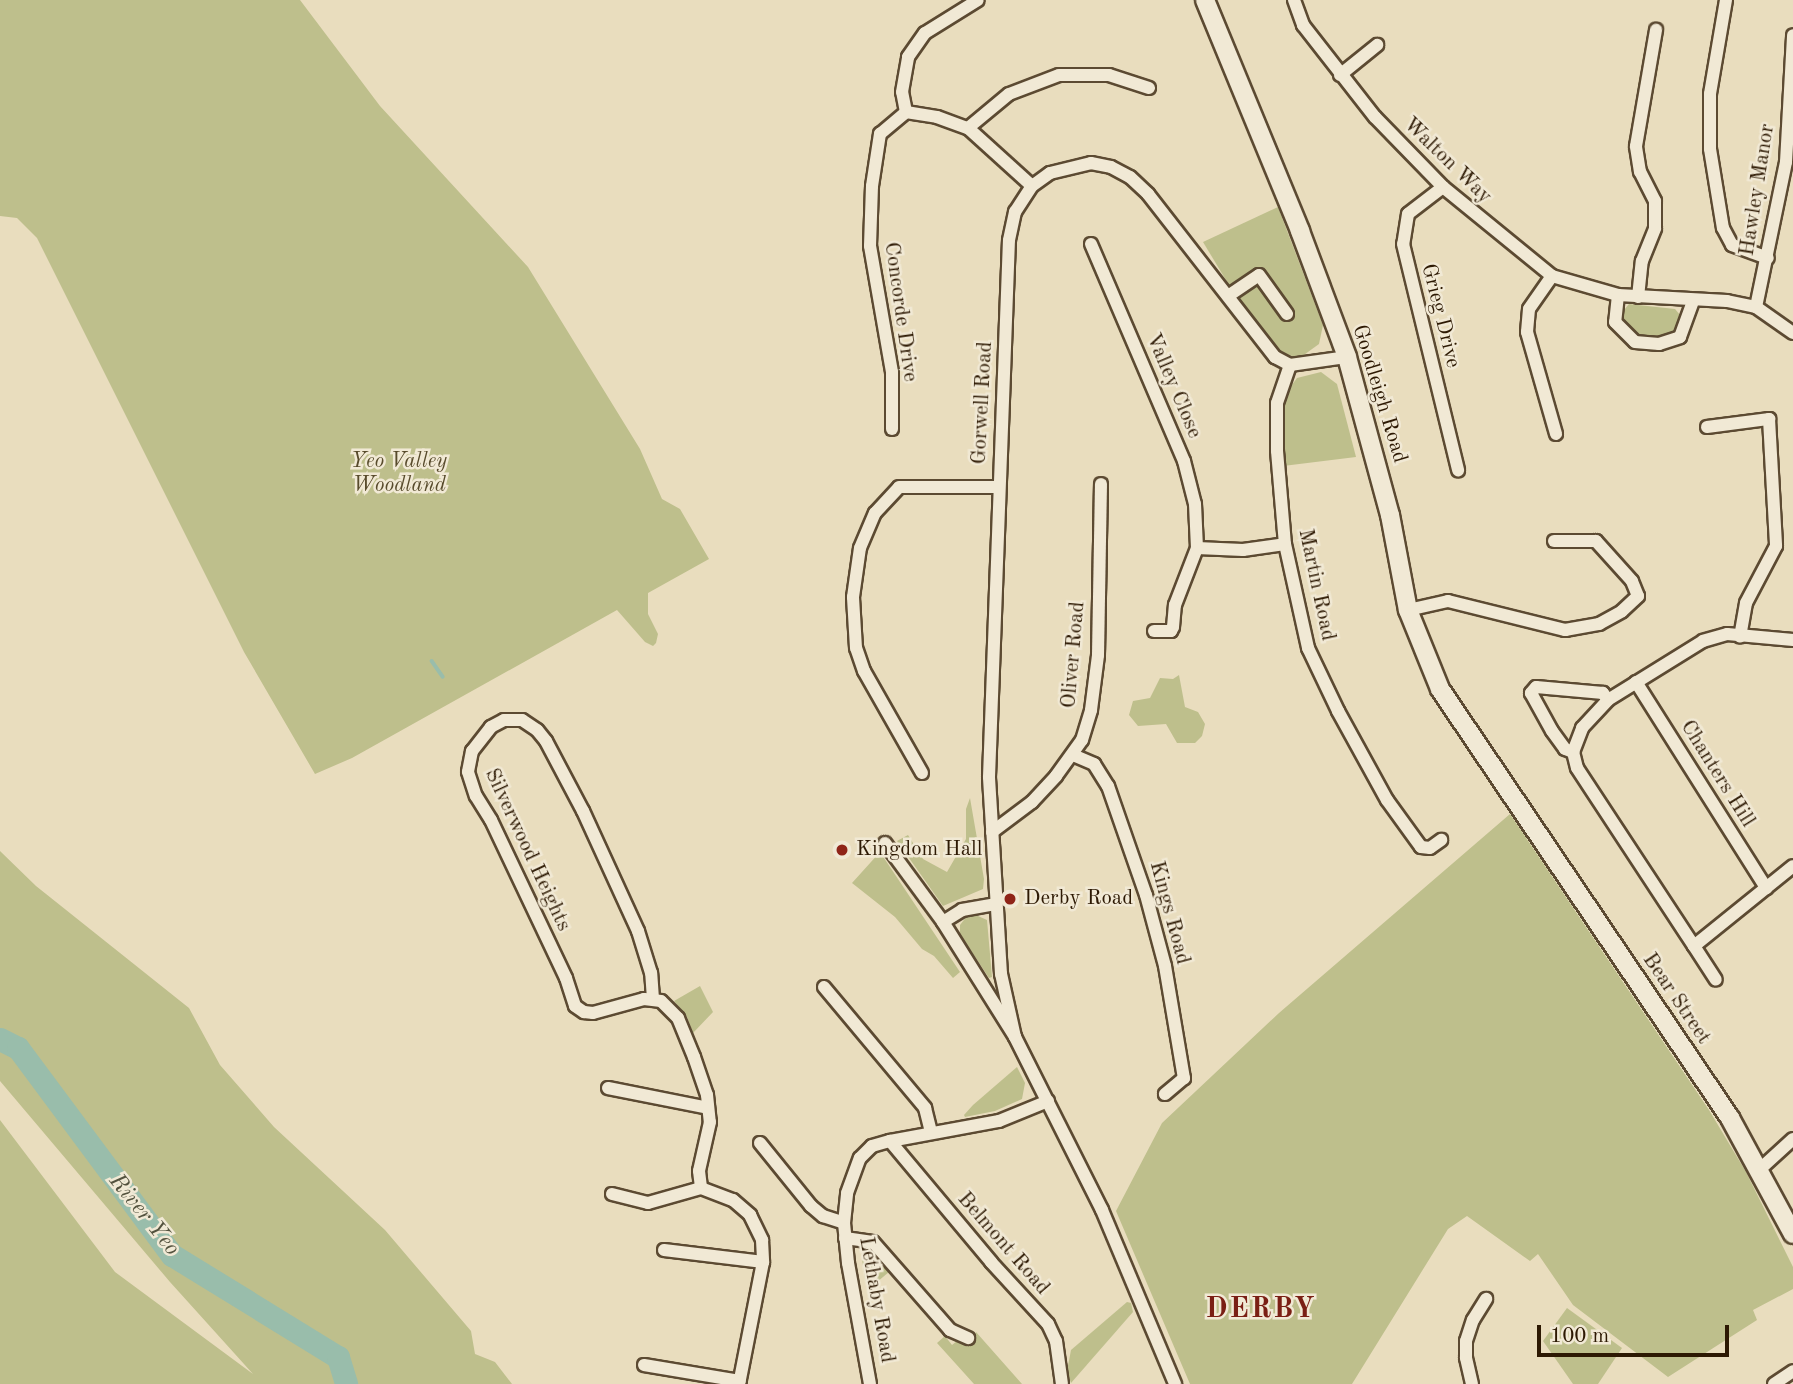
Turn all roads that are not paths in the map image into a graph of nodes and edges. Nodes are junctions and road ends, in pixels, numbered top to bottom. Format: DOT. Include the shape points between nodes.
graph roads {
  1 [pos="978,0"];
  2 [pos="1205,0"];
  3 [pos="1294,0"];
  4 [pos="1726,0"];
  5 [pos="1656,30"];
  6 [pos="1793,36"];
  7 [pos="1377,45"];
  8 [pos="1340,75"];
  9 [pos="1149,88"];
  10 [pos="906,112"];
  11 [pos="968,128"];
  12 [pos="1032,186"];
  13 [pos="1443,187"];
  14 [pos="1091,244"];
  15 [pos="1768,258"];
  16 [pos="1552,276"];
  17 [pos="1618,295"];
  18 [pos="1228,296"];
  19 [pos="1638,297"];
  20 [pos="1693,301"];
  21 [pos="1756,307"];
  22 [pos="1287,314"];
  23 [pos="1793,332"];
  24 [pos="1347,357"];
  25 [pos="1290,365"];
  26 [pos="1707,427"];
  27 [pos="892,429"];
  28 [pos="1556,433"];
  29 [pos="1458,470"];
  30 [pos="1101,484"];
  31 [pos="998,487"];
  32 [pos="1554,541"];
  33 [pos="1284,544"];
  34 [pos="1197,548"];
  35 [pos="1408,610"];
  36 [pos="1154,631"];
  37 [pos="1740,636"];
  38 [pos="1793,640"];
  39 [pos="1636,681"];
  40 [pos="1608,699"];
  41 [pos="1573,752"];
  42 [pos="1073,755"];
  43 [pos="922,773"];
  44 [pos="1511,796"];
  45 [pos="992,832"];
  46 [pos="1441,840"];
  47 [pos="885,843"];
  48 [pos="1793,866"];
  49 [pos="1766,888"];
  50 [pos="996,904"];
  51 [pos="943,922"];
  52 [pos="1694,946"];
  53 [pos="1716,980"];
  54 [pos="824,986"];
  55 [pos="653,999"];
  56 [pos="1015,1037"];
  57 [pos="608,1088"];
  58 [pos="1165,1094"];
  59 [pos="1048,1101"];
  60 [pos="708,1108"];
  61 [pos="930,1132"];
  62 [pos="1793,1139"];
  63 [pos="890,1141"];
  64 [pos="760,1143"];
  65 [pos="1759,1170"];
  66 [pos="701,1188"];
  67 [pos="612,1194"];
  68 [pos="844,1223"];
  69 [pos="1793,1234"];
  70 [pos="845,1238"];
  71 [pos="664,1250"];
  72 [pos="763,1262"];
  73 [pos="1486,1299"];
  74 [pos="968,1338"];
  75 [pos="644,1365"];
  76 [pos="1793,1371"];
  77 [pos="739,1383"];
  78 [pos="870,1384"];
  79 [pos="1062,1384"];
  80 [pos="1175,1384"];
  81 [pos="1472,1384"];
  82 [pos="1774,1384"];
  1 -- 10 [label="street" via="925,33 908,57 902,92"];
  2 -- 24 [label="street, Goodleigh Road"];
  3 -- 8 [label="street, Walton Way" via="1303,25"];
  4 -- 15 [label="street" via="1710,94 1710,149 1723,228 1732,245"];
  5 -- 19 [label="street" via="1636,146 1640,173 1655,201 1655,228 1642,261"];
  6 -- 15 [label="street, Hawley Manor" via="1786,162"];
  7 -- 8 [label="street"];
  8 -- 13 [label="street, Walton Way"];
  9 -- 11 [label="street" via="1109,75 1059,75 1009,94"];
  10 -- 11 [label="street"];
  10 -- 27 [label="street, Concorde Drive" via="880,134 872,186 870,246 892,372"];
  11 -- 12 [label="street"];
  12 -- 18 [label="street" via="1050,173 1091,163 1130,177"];
  12 -- 31 [label="street, Gorwell Road" via="1015,212 1009,240"];
  13 -- 16 [label="street, Walton Way"];
  13 -- 29 [label="street, Grieg Drive" via="1408,215 1403,244"];
  14 -- 34 [label="street, Valley Close" via="1184,461 1195,504"];
  15 -- 21 [label="street, Hawley Manor"];
  16 -- 17 [label="street, Walton Way"];
  16 -- 28 [label="street" via="1529,309 1527,332"];
  17 -- 19 [label="street, Walton Way"];
  17 -- 20 [label="street" via="1615,322 1635,342 1659,344 1680,337"];
  18 -- 22 [label="street" via="1259,275"];
  18 -- 25 [label="street" via="1275,357"];
  19 -- 20 [label="street, Walton Way"];
  20 -- 21 [label="street, Walton Way"];
  21 -- 23 [label="street"];
  24 -- 25 [label="street"];
  24 -- 35 [label="street, Goodleigh Road" via="1384,491"];
  25 -- 33 [label="street, Martin Road" via="1277,403"];
  26 -- 37 [label="street" via="1769,419 1776,546 1746,603"];
  30 -- 42 [label="street, Oliver Road" via="1098,654 1091,710"];
  31 -- 43 [label="street" via="899,487 869,521 856,562 856,648 864,671"];
  31 -- 45 [label="street, Gorwell Road" via="989,777"];
  32 -- 35 [label="street" via="1596,541 1632,581 1638,596 1599,624 1565,630 1448,601"];
  33 -- 34 [label="street" via="1243,550"];
  33 -- 46 [label="street, Martin Road" via="1308,648 1338,711 1387,800 1421,847 1430,848"];
  34 -- 36 [label="street, Valley Close" via="1175,605 1171,631"];
  35 -- 44 [label="street, Goodleigh Road" via="1440,690"];
  37 -- 38 [label="street"];
  37 -- 39 [label="street" via="1703,640"];
  39 -- 40 [label="street"];
  39 -- 49 [label="street, Chanters Hill"];
  40 -- 41 [label="street" via="1582,728"];
  40 -- 41 [label="street" via="1603,694 1536,687 1531,693 1552,731 1565,749"];
  41 -- 52 [label="street" via="1577,768"];
  42 -- 45 [label="street, Oliver Road" via="1032,802"];
  42 -- 58 [label="street, Kings Road" via="1094,764 1108,786 1165,965 1184,1078"];
  44 -- 65 [label="street, Bear Street" via="1730,1118"];
  45 -- 50 [label="street, Gorwell Road"];
  47 -- 51 [label="street"];
  48 -- 49 [label="street"];
  49 -- 52 [label="street"];
  50 -- 51 [label="street" via="962,910"];
  50 -- 56 [label="street, Gorwell Road" via="1003,991"];
  51 -- 56 [label="street"];
  52 -- 53 [label="street"];
  54 -- 61 [label="street" via="925,1108"];
  55 -- 55 [label="street, Silverwood Heights" via="593,1013 575,1006 468,772 472,751 491,727 504,720 522,720 545,741 638,931 651,973"];
  55 -- 60 [label="street" via="669,1006 678,1018"];
  56 -- 59 [label="street"];
  57 -- 60 [label="street"];
  59 -- 61 [label="street, Lethaby Road" via="999,1121"];
  59 -- 80 [label="street" via="1102,1210"];
  60 -- 66 [label="street"];
  61 -- 63 [label="street, Lethaby Road"];
  62 -- 65 [label="street"];
  63 -- 68 [label="street, Lethaby Road" via="872,1146 860,1158 847,1193"];
  63 -- 79 [label="street, Belmont Road" via="1048,1324 1056,1340"];
  64 -- 68 [label="street" via="811,1206"];
  65 -- 69 [label="street, Bear Street"];
  66 -- 67 [label="street" via="648,1203"];
  66 -- 72 [label="street" via="733,1200 750,1214 762,1240"];
  68 -- 70 [label="street, Lethaby Road"];
  70 -- 74 [label="street" via="873,1242 950,1330"];
  70 -- 78 [label="street, Lethaby Road"];
  71 -- 72 [label="street"];
  72 -- 77 [label="street"];
  73 -- 81 [label="street" via="1466,1341"];
  75 -- 77 [label="street"];
  76 -- 82 [label="street"];
}
